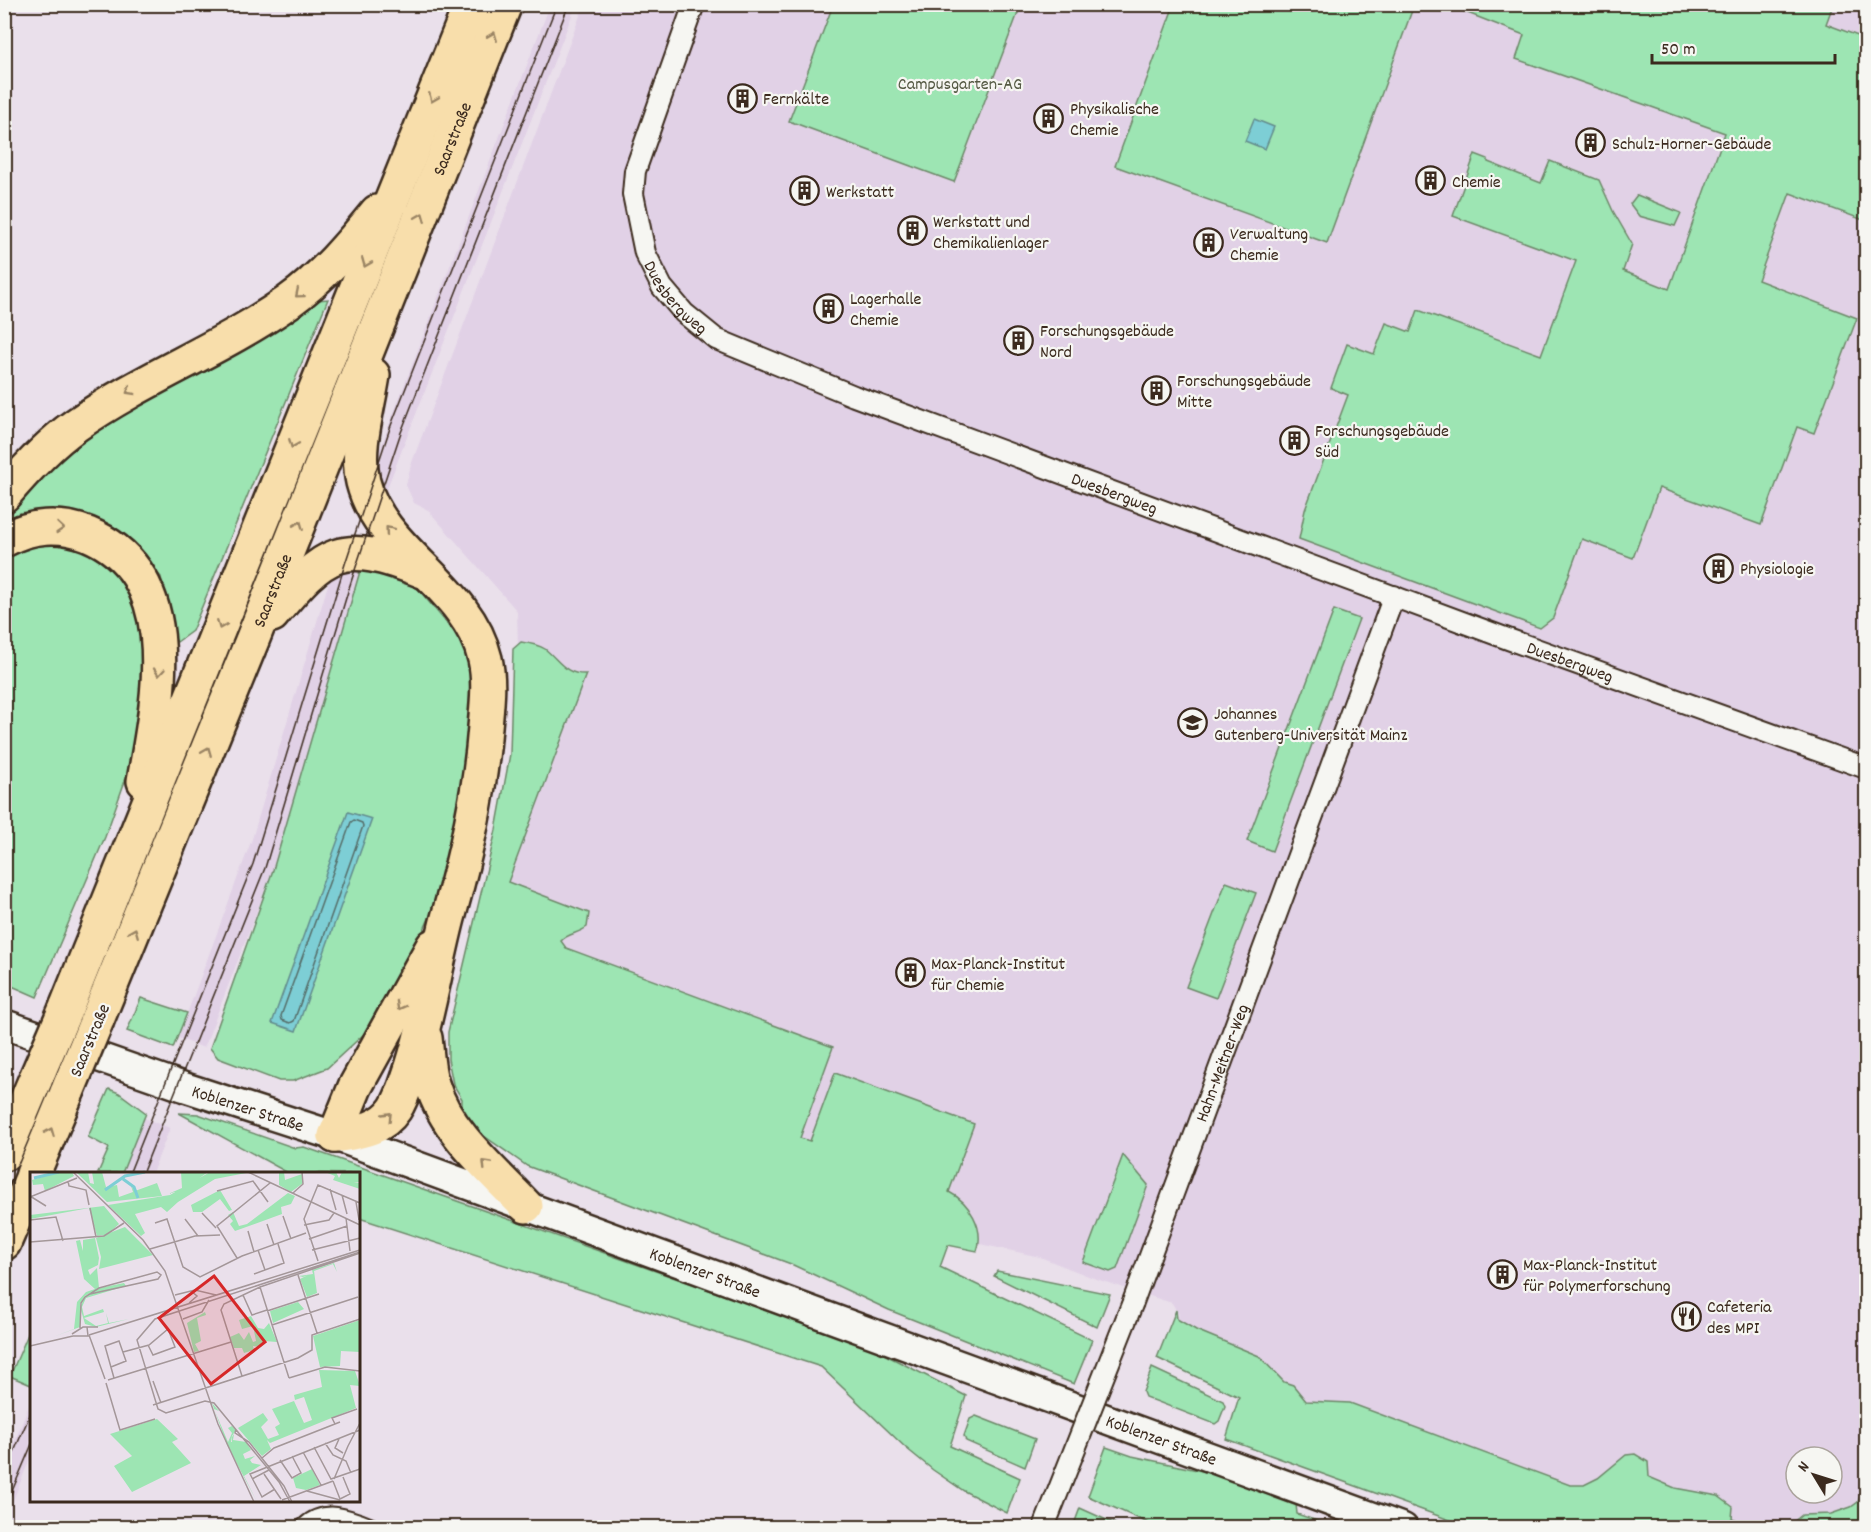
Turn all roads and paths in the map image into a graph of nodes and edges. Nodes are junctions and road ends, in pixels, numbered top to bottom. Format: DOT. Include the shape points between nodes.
graph roads {
  1 [pos="471,4"];
  2 [pos="505,4"];
  3 [pos="694,4"];
  4 [pos="396,190"];
  5 [pos="384,311"];
  6 [pos="4,495"];
  7 [pos="4,540"];
  8 [pos="428,573"];
  9 [pos="1394,596"];
  10 [pos="253,638"];
  11 [pos="1866,768"];
  12 [pos="134,842"];
  13 [pos="448,918"];
  14 [pos="4,1024"];
  15 [pos="424,1029"];
  16 [pos="335,1136"];
  17 [pos="4,1154"];
  18 [pos="33,1172"];
  19 [pos="30,1183"];
  20 [pos="526,1206"];
  21 [pos="4,1243"];
  22 [pos="306,1527"];
  23 [pos="369,1527"];
  24 [pos="1044,1527"];
  25 [pos="1403,1527"];
  1 -- 4 [label="highway, Saarstraße, one-way"];
  5 -- 2 [label="highway, Saarstraße, one-way"];
  3 -- 9 [label="street, Duesbergweg" via="635,171 633,194 645,253 662,287 684,313 716,339 778,367"];
  4 -- 6 [label="highway, one-way" via="362,231 290,301 75,426"];
  4 -- 12 [label="highway, Saarstraße, one-way"];
  8 -- 5 [label="highway, one-way" via="386,526 363,482 362,441"];
  10 -- 5 [label="highway, Saarstraße, one-way"];
  7 -- 12 [label="highway, one-way" via="37,528 60,527 96,537 131,568 154,611 160,664"];
  8 -- 10 [label="highway" via="371,554 337,555 307,574"];
  8 -- 13 [label="highway" via="467,617 482,648 487,672 479,789"];
  9 -- 11 [label="street, Duesbergweg"];
  9 -- 24 [label="street, Hahn-Meitner-Weg, bridge" via="1133,1302"];
  18 -- 10 [label="highway, Saarstraße, one-way, bridge"];
  12 -- 17 [label="highway, Saarstraße, bridge"];
  13 -- 15 [label="highway"];
  13 -- 16 [label="highway, one-way" via="355,1087"];
  14 -- 16 [label="main road, Koblenzer Straße"];
  16 -- 15 [label="highway, one-way" via="374,1127 395,1109"];
  20 -- 15 [label="highway, one-way" via="478,1156 442,1108 432,1084"];
  16 -- 20 [label="main road, Koblenzer Straße"];
  19 -- 21 [label="highway"];
  20 -- 25 [label="main road, Koblenzer Straße"];
  22 -- 23 [label="street" via="316,1519 338,1517"];
}
